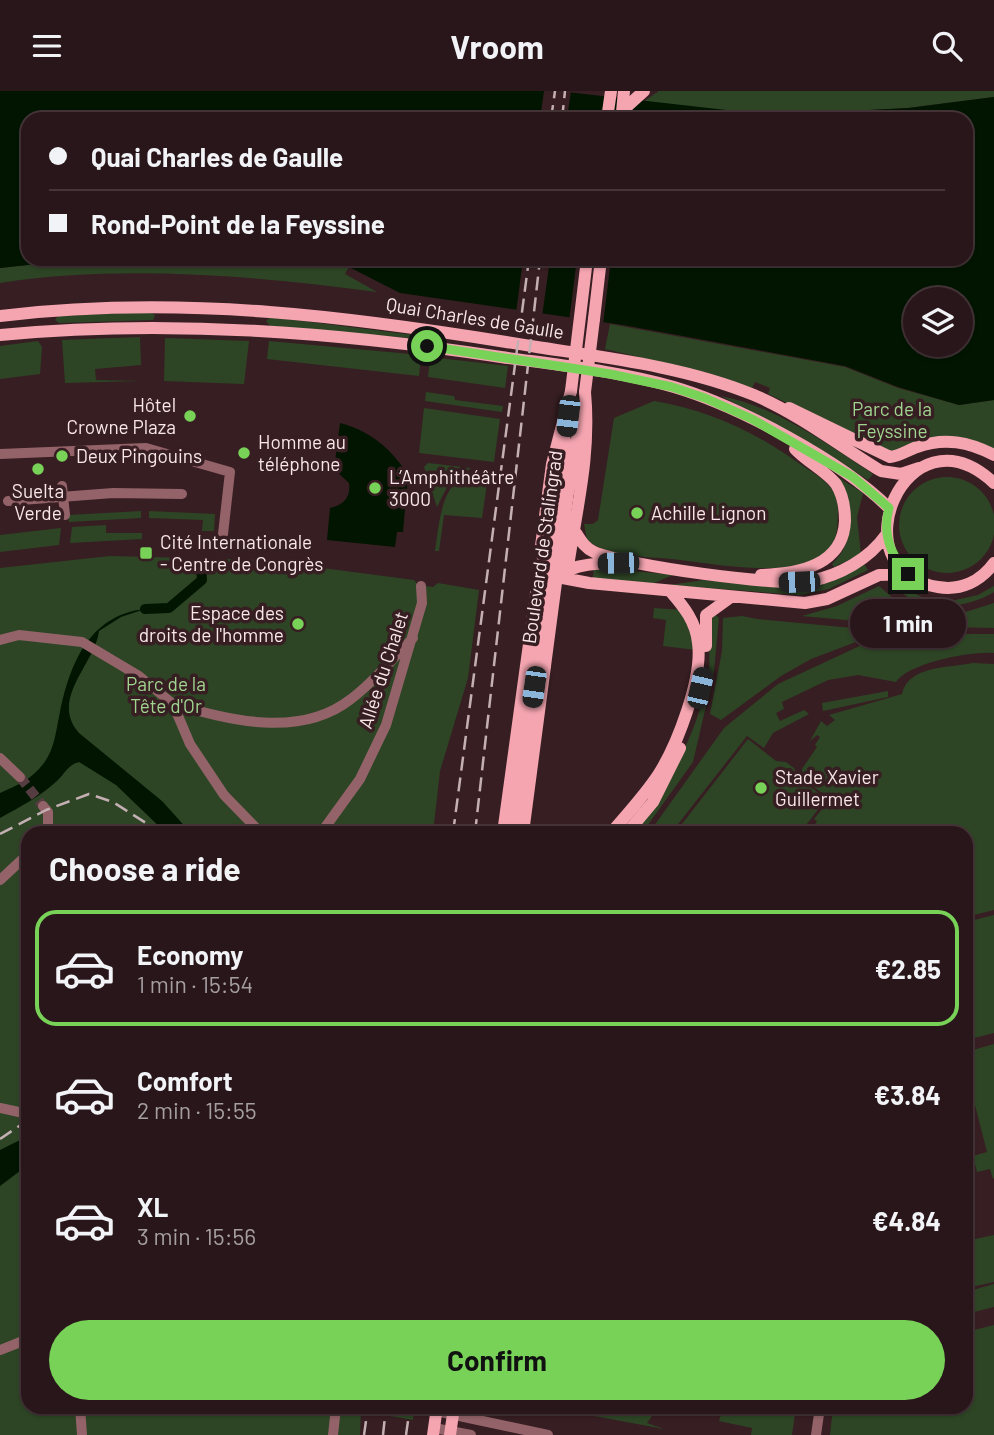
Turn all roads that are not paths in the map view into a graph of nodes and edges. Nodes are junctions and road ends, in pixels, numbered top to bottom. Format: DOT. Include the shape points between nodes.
graph roads {
  1 [pos="611,91"];
  2 [pos="624,91"];
  3 [pos="644,91"];
  4 [pos="608,112"];
  5 [pos="621,112"];
  6 [pos="624,112"];
  7 [pos="586,266"];
  8 [pos="600,266"];
  9 [pos="0,316"];
  10 [pos="0,335"];
  11 [pos="571,391"];
  12 [pos="585,392"];
  13 [pos="756,396"];
  14 [pos="786,438"];
  15 [pos="0,454"];
  16 [pos="994,455"];
  17 [pos="919,468"];
  18 [pos="994,483"];
  19 [pos="62,486"];
  20 [pos="182,494"];
  21 [pos="8,501"];
  22 [pos="889,508"];
  23 [pos="65,520"];
  24 [pos="576,533"];
  25 [pos="223,534"];
  26 [pos="887,535"];
  27 [pos="635,563"];
  28 [pos="994,563"];
  29 [pos="908,574"];
  30 [pos="567,575"];
  31 [pos="728,575"];
  32 [pos="552,576"];
  33 [pos="988,577"];
  34 [pos="421,586"];
  35 [pos="671,592"];
  36 [pos="731,597"];
  37 [pos="413,638"];
  38 [pos="0,640"];
  39 [pos="541,665"];
  40 [pos="173,703"];
  41 [pos="0,758"];
  42 [pos="20,777"];
  43 [pos="43,806"];
  44 [pos="48,826"];
  45 [pos="254,826"];
  46 [pos="326,826"];
  47 [pos="504,826"];
  48 [pos="522,826"];
  49 [pos="617,826"];
  50 [pos="632,826"];
  51 [pos="21,860"];
  52 [pos="0,880"];
  53 [pos="0,1108"];
  54 [pos="21,1112"];
  55 [pos="21,1342"];
  56 [pos="0,1350"];
  57 [pos="80,1414"];
  58 [pos="335,1414"];
  59 [pos="436,1414"];
  60 [pos="453,1414"];
  61 [pos="466,1414"];
  62 [pos="819,1414"];
  63 [pos="433,1432"];
  64 [pos="450,1433"];
  65 [pos="82,1435"];
  66 [pos="333,1435"];
  67 [pos="471,1435"];
  68 [pos="548,1435"];
  69 [pos="816,1435"];
  1 -- 4 [label="main road"];
  2 -- 5 [label="main road"];
  3 -- 6 [label="main road"];
  7 -- 11 [label="main road, bridge"];
  8 -- 12 [label="main road, bridge"];
  9 -- 13 [label="main road, Quai Charles de Gaulle" via="153,306 276,310 583,354 679,373"];
  10 -- 14 [label="main road, Quai Charles de Gaulle" via="160,327 427,346 672,387"];
  11 -- 32 [label="main road" via="545,514 542,557"];
  11 -- 39 [label="main road, Boulevard de Stalingrad, bridge"];
  12 -- 24 [label="main road" via="589,431"];
  12 -- 39 [label="main road, Boulevard de Stalingrad, bridge"];
  13 -- 16 [label="main road" via="834,427 890,457 953,441"];
  13 -- 17 [label="main road, Quai Charles de Gaulle" via="881,471 901,474"];
  14 -- 22 [label="main road, Quai Charles de Gaulle" via="853,477"];
  14 -- 31 [label="main road" via="835,482 844,505 843,538 831,556 808,568"];
  15 -- 25 [label="street" via="146,448 230,472 222,500"];
  17 -- 18 [label="main road, Quai Charles de Gaulle" via="956,462 969,465"];
  17 -- 22 [label="main road"];
  19 -- 23 [label="street, bridge"];
  20 -- 21 [label="street" via="113,493"];
  22 -- 26 [label="main road"];
  24 -- 27 [label="main road" via="593,552"];
  24 -- 30 [label="main road"];
  26 -- 29 [label="main road" via="892,553"];
  26 -- 31 [label="main road" via="868,556 811,581 784,583"];
  27 -- 30 [label="main road" via="602,563"];
  27 -- 31 [label="main road"];
  28 -- 33 [label="main road"];
  29 -- 33 [label="main road" via="942,588"];
  29 -- 36 [label="main road" via="879,575 827,599 805,603"];
  30 -- 32 [label="main road"];
  30 -- 35 [label="main road"];
  32 -- 47 [label="main road" via="536,593"];
  34 -- 37 [label="street, Allée du Chalet" via="422,603"];
  35 -- 36 [label="main road"];
  35 -- 49 [label="main road" via="686,609 698,641 694,684 660,773"];
  36 -- 50 [label="main road" via="706,615 706,660 692,716 669,773"];
  37 -- 40 [label="street" via="351,699 327,714 298,723 263,722"];
  37 -- 46 [label="street, Allée du Chalet" via="377,744 360,779"];
  38 -- 40 [label="street" via="19,635 82,642"];
  39 -- 48 [label="main road"];
  40 -- 45 [label="street" via="190,744 224,795"];
  41 -- 42 [label="street"];
  43 -- 44 [label="street"];
  51 -- 52 [label="street"];
  53 -- 54 [label="street"];
  55 -- 56 [label="street"];
  57 -- 65 [label="street"];
  58 -- 66 [label="street"];
  59 -- 63 [label="main road"];
  60 -- 64 [label="main road"];
  61 -- 68 [label="street"];
  62 -- 69 [label="street"];
  63 -- 64 [label="street"];
  64 -- 67 [label="street"];
}
